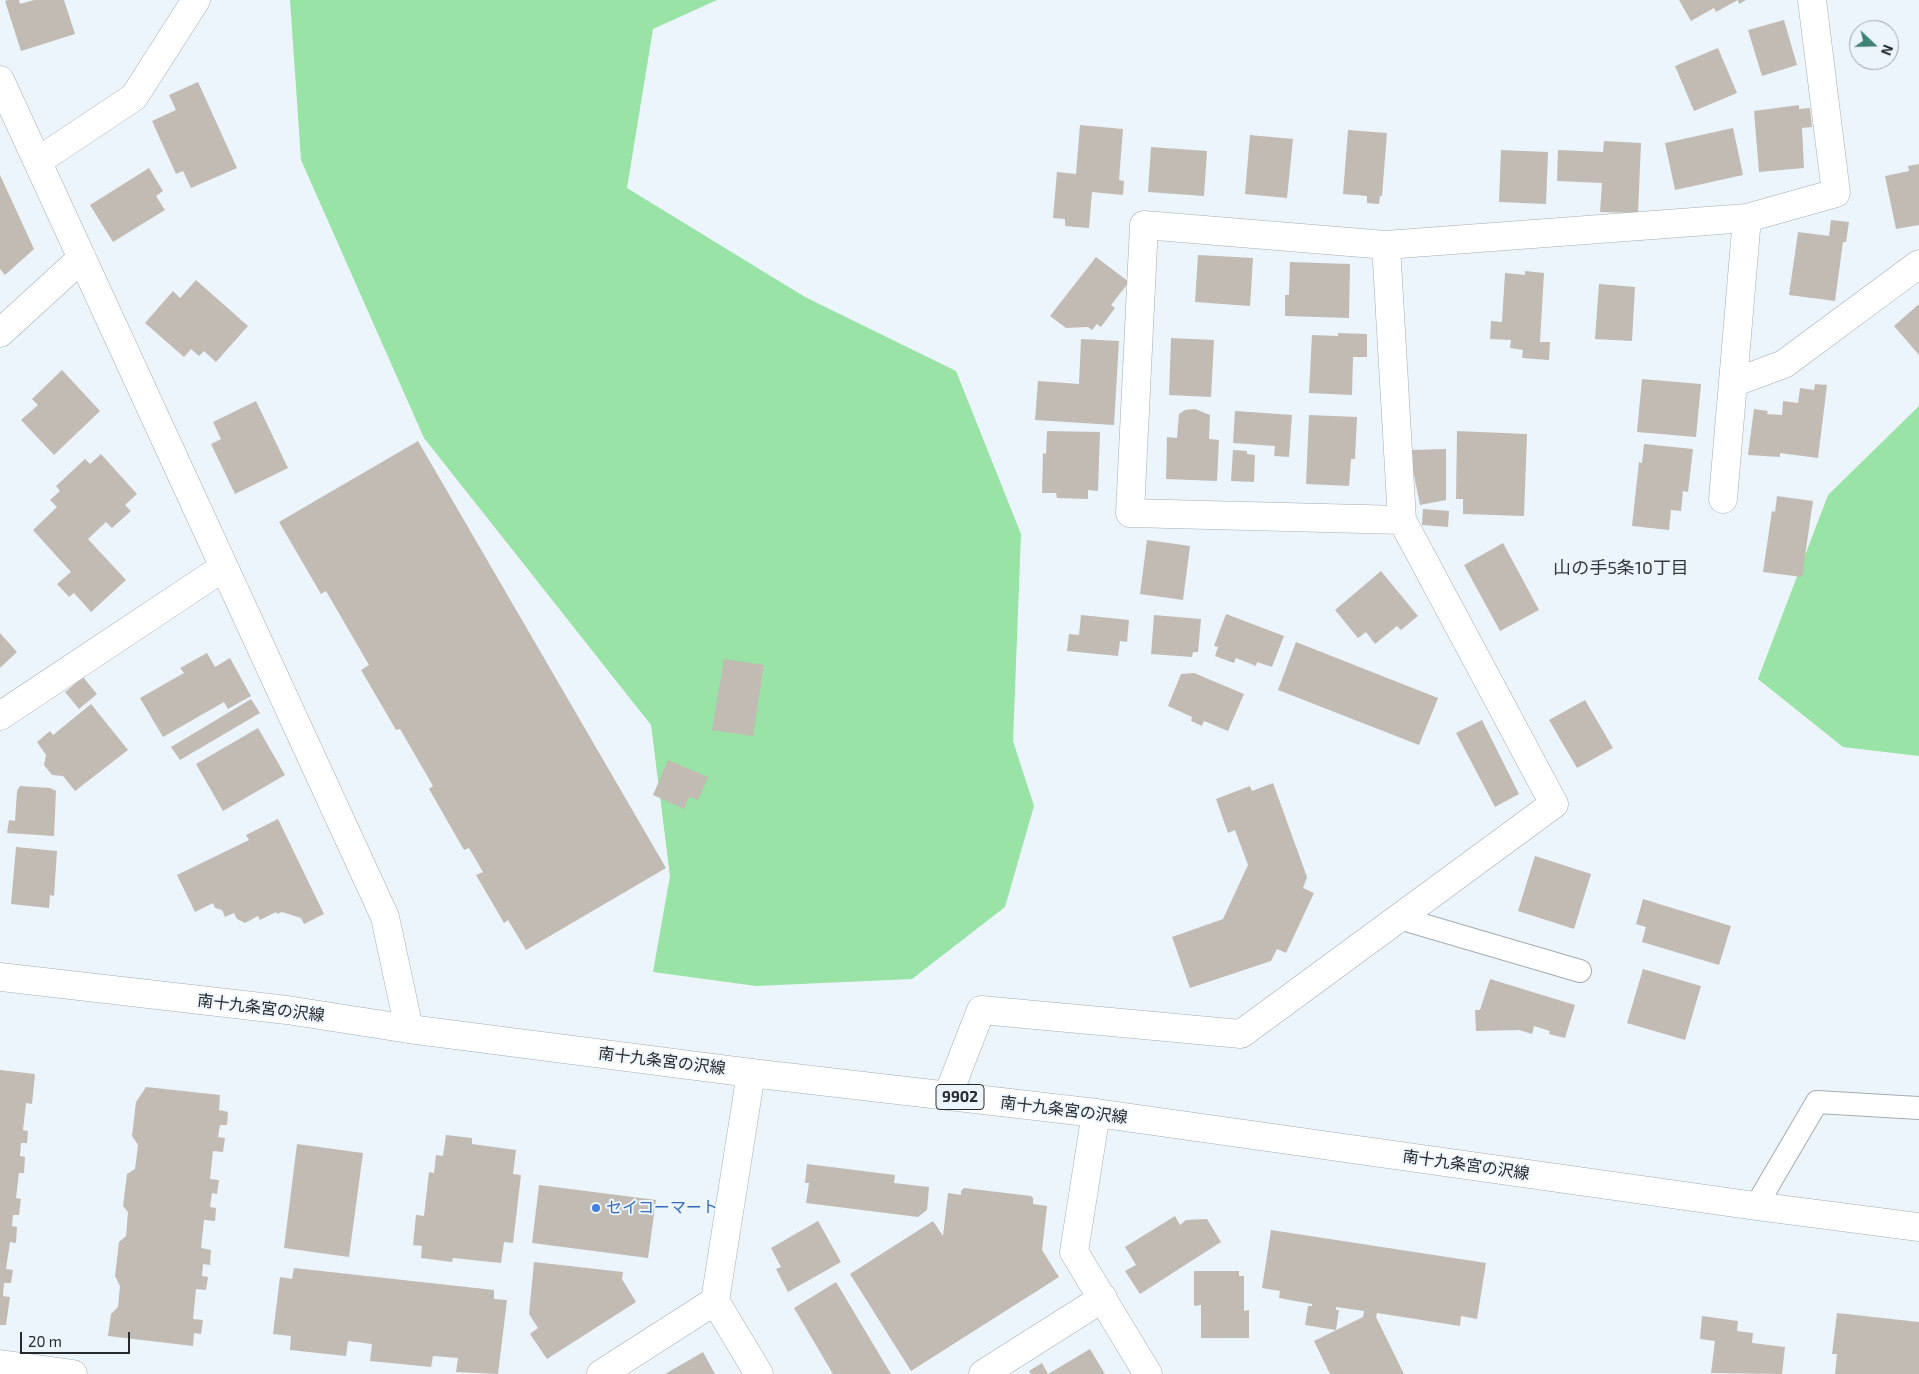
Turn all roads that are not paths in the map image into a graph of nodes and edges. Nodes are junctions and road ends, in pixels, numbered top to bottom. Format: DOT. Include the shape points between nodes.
graph roads {
  1 [pos="196,0"];
  2 [pos="1812,0"];
  3 [pos="0,80"];
  4 [pos="10,126"];
  5 [pos="38,161"];
  6 [pos="1747,218"];
  7 [pos="1386,245"];
  8 [pos="82,258"];
  9 [pos="1919,264"];
  10 [pos="0,333"];
  11 [pos="1733,383"];
  12 [pos="1723,498"];
  13 [pos="1402,520"];
  14 [pos="224,567"];
  15 [pos="0,716"];
  16 [pos="1399,918"];
  17 [pos="1580,971"];
  18 [pos="0,977"];
  19 [pos="409,1030"];
  20 [pos="751,1073"];
  21 [pos="948,1096"];
  22 [pos="1919,1108"];
  23 [pos="1096,1113"];
  24 [pos="1756,1206"];
  25 [pos="1919,1226"];
  26 [pos="1103,1298"];
  27 [pos="715,1301"];
  28 [pos="0,1364"];
  29 [pos="73,1374"];
  30 [pos="600,1374"];
  31 [pos="759,1374"];
  32 [pos="983,1374"];
  33 [pos="1148,1374"];
  1 -- 5 [label="street" via="134,97"];
  2 -- 6 [label="street" via="1836,193"];
  3 -- 4 [label="street"];
  4 -- 5 [label="street"];
  5 -- 8 [label="street"];
  6 -- 7 [label="street"];
  6 -- 11 [label="street"];
  7 -- 13 [label="street"];
  7 -- 13 [label="street" via="1144,225 1130,513"];
  8 -- 10 [label="street"];
  8 -- 14 [label="street"];
  9 -- 11 [label="street" via="1784,364"];
  11 -- 12 [label="street"];
  13 -- 16 [label="street" via="1554,804"];
  14 -- 15 [label="street"];
  14 -- 19 [label="street" via="385,917"];
  16 -- 17 [label="lane"];
  16 -- 21 [label="street" via="1241,1034 981,1010"];
  18 -- 19 [label="street, 南十九条宮の沢線 / 9902" via="287,1010"];
  19 -- 20 [label="street, 南十九条宮の沢線 / 9902"];
  20 -- 21 [label="street, 南十九条宮の沢線 / 9902"];
  20 -- 27 [label="street"];
  21 -- 23 [label="street, 南十九条宮の沢線 / 9902"];
  22 -- 24 [label="lane" via="1817,1102"];
  23 -- 24 [label="street, 南十九条宮の沢線 / 9902"];
  23 -- 26 [label="street" via="1074,1252"];
  24 -- 25 [label="street, 南十九条宮の沢線 / 9902"];
  26 -- 32 [label="street"];
  26 -- 33 [label="street"];
  27 -- 30 [label="street"];
  27 -- 31 [label="street"];
  28 -- 29 [label="street"];
}
